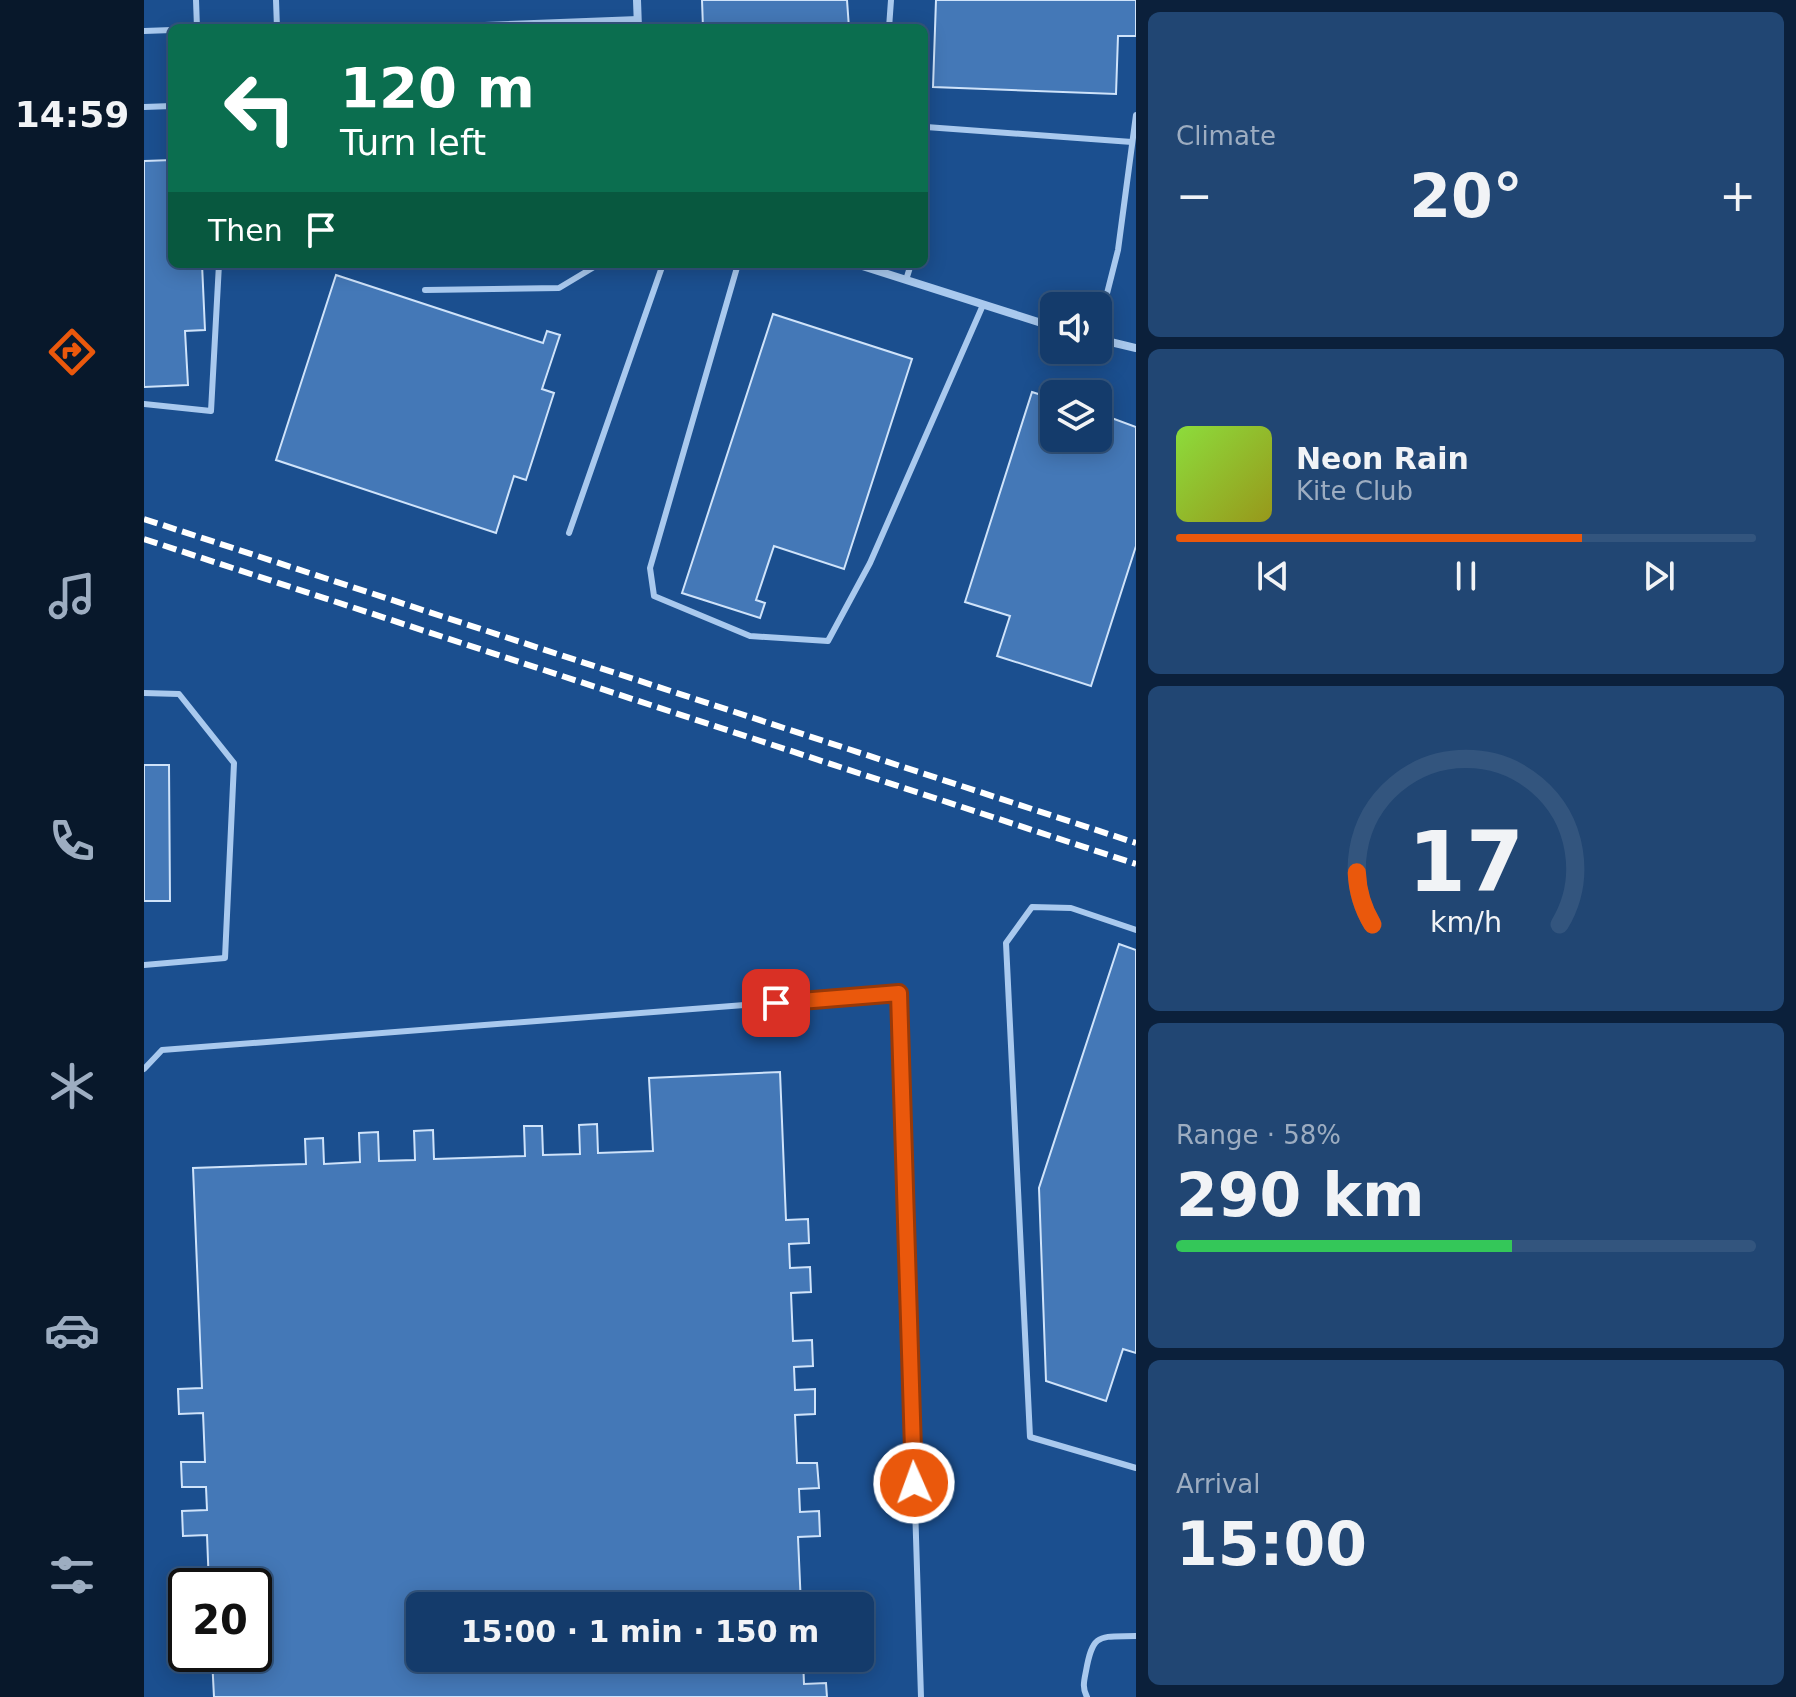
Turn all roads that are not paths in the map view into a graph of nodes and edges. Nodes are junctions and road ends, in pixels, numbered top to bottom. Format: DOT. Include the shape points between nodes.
graph roads {
  1 [pos="196,0"];
  2 [pos="276,0"];
  3 [pos="637,0"];
  4 [pos="891,0"];
  5 [pos="197,24"];
  6 [pos="277,24"];
  7 [pos="638,24"];
  8 [pos="889,24"];
  9 [pos="168,30"];
  10 [pos="144,31"];
  11 [pos="168,106"];
  12 [pos="144,107"];
  13 [pos="1136,115"];
  14 [pos="928,127"];
  15 [pos="1132,142"];
  16 [pos="219,268"];
  17 [pos="592,268"];
  18 [pos="662,268"];
  19 [pos="737,268"];
  20 [pos="868,268"];
  21 [pos="910,268"];
  22 [pos="906,280"];
  23 [pos="425,290"];
  24 [pos="1107,292"];
  25 [pos="983,305"];
  26 [pos="1040,323"];
  27 [pos="1112,342"];
  28 [pos="1136,348"];
  29 [pos="144,404"];
  30 [pos="569,533"];
  31 [pos="144,693"];
  32 [pos="1136,930"];
  33 [pos="144,965"];
  34 [pos="144,1069"];
  35 [pos="1136,1468"];
  36 [pos="1136,1636"];
  37 [pos="921,1697"];
  38 [pos="1087,1697"];
  1 -- 5 [label="lane"];
  2 -- 6 [label="lane"];
  3 -- 7 [label="street"];
  4 -- 8 [label="lane"];
  9 -- 10 [label="lane"];
  11 -- 12 [label="lane"];
  13 -- 15 [label="lane"];
  14 -- 15 [label="lane"];
  15 -- 24 [label="lane"];
  16 -- 29 [label="lane" via="211,411"];
  17 -- 23 [label="lane" via="559,288"];
  18 -- 30 [label="lane"];
  19 -- 25 [label="lane" via="650,568 654,596 750,636 828,641 870,563"];
  20 -- 22 [label="street"];
  21 -- 22 [label="lane"];
  22 -- 25 [label="street"];
  25 -- 26 [label="street"];
  27 -- 28 [label="street"];
  31 -- 33 [label="lane" via="179,694 234,763 225,958"];
  32 -- 35 [label="lane" via="1071,908 1032,907 1006,943 1030,1437"];
  34 -- 37 [label="lane" via="162,1050 899,993"];
  36 -- 38 [label="lane" via="1099,1639 1091,1646 1083,1690"];
}
